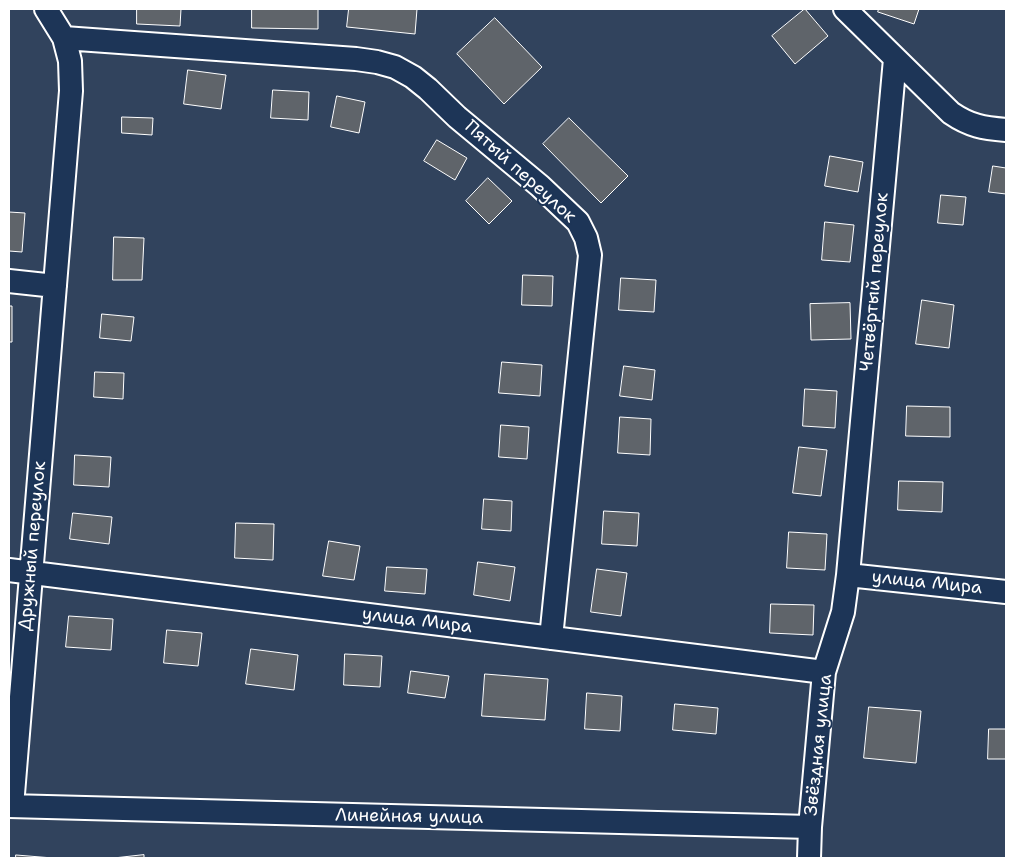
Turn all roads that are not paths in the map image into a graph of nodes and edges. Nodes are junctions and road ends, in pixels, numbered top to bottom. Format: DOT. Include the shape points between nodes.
graph roads {
  1 [pos="46,9"];
  2 [pos="845,9"];
  3 [pos="64,38"];
  4 [pos="895,60"];
  5 [pos="1006,130"];
  6 [pos="9,281"];
  7 [pos="55,286"];
  8 [pos="9,570"];
  9 [pos="31,572"];
  10 [pos="848,575"];
  11 [pos="1006,592"];
  12 [pos="551,638"];
  13 [pos="824,672"];
  14 [pos="10,806"];
  15 [pos="810,827"];
  16 [pos="809,858"];
  1 -- 3 [label="street, Дружный переулок"];
  2 -- 4 [label="street"];
  3 -- 7 [label="street, Дружный переулок" via="70,61 71,91"];
  3 -- 12 [label="street, Пятый переулок" via="356,59 395,67 428,89 578,222 590,255"];
  4 -- 5 [label="street" via="944,107 965,122 977,127"];
  4 -- 10 [label="street, Четвёртый переулок"];
  6 -- 7 [label="street"];
  7 -- 9 [label="street, Дружный переулок"];
  8 -- 9 [label="street, улица Мира"];
  9 -- 12 [label="street, улица Мира"];
  9 -- 14 [label="street, Дружный переулок"];
  10 -- 11 [label="street, улица Мира"];
  10 -- 13 [label="street, Звёздная улица" via="843,612"];
  12 -- 13 [label="street, улица Мира"];
  13 -- 15 [label="street, Звёздная улица"];
  14 -- 15 [label="street, Линейная улица"];
  15 -- 16 [label="street, Звёздная улица"];
}
